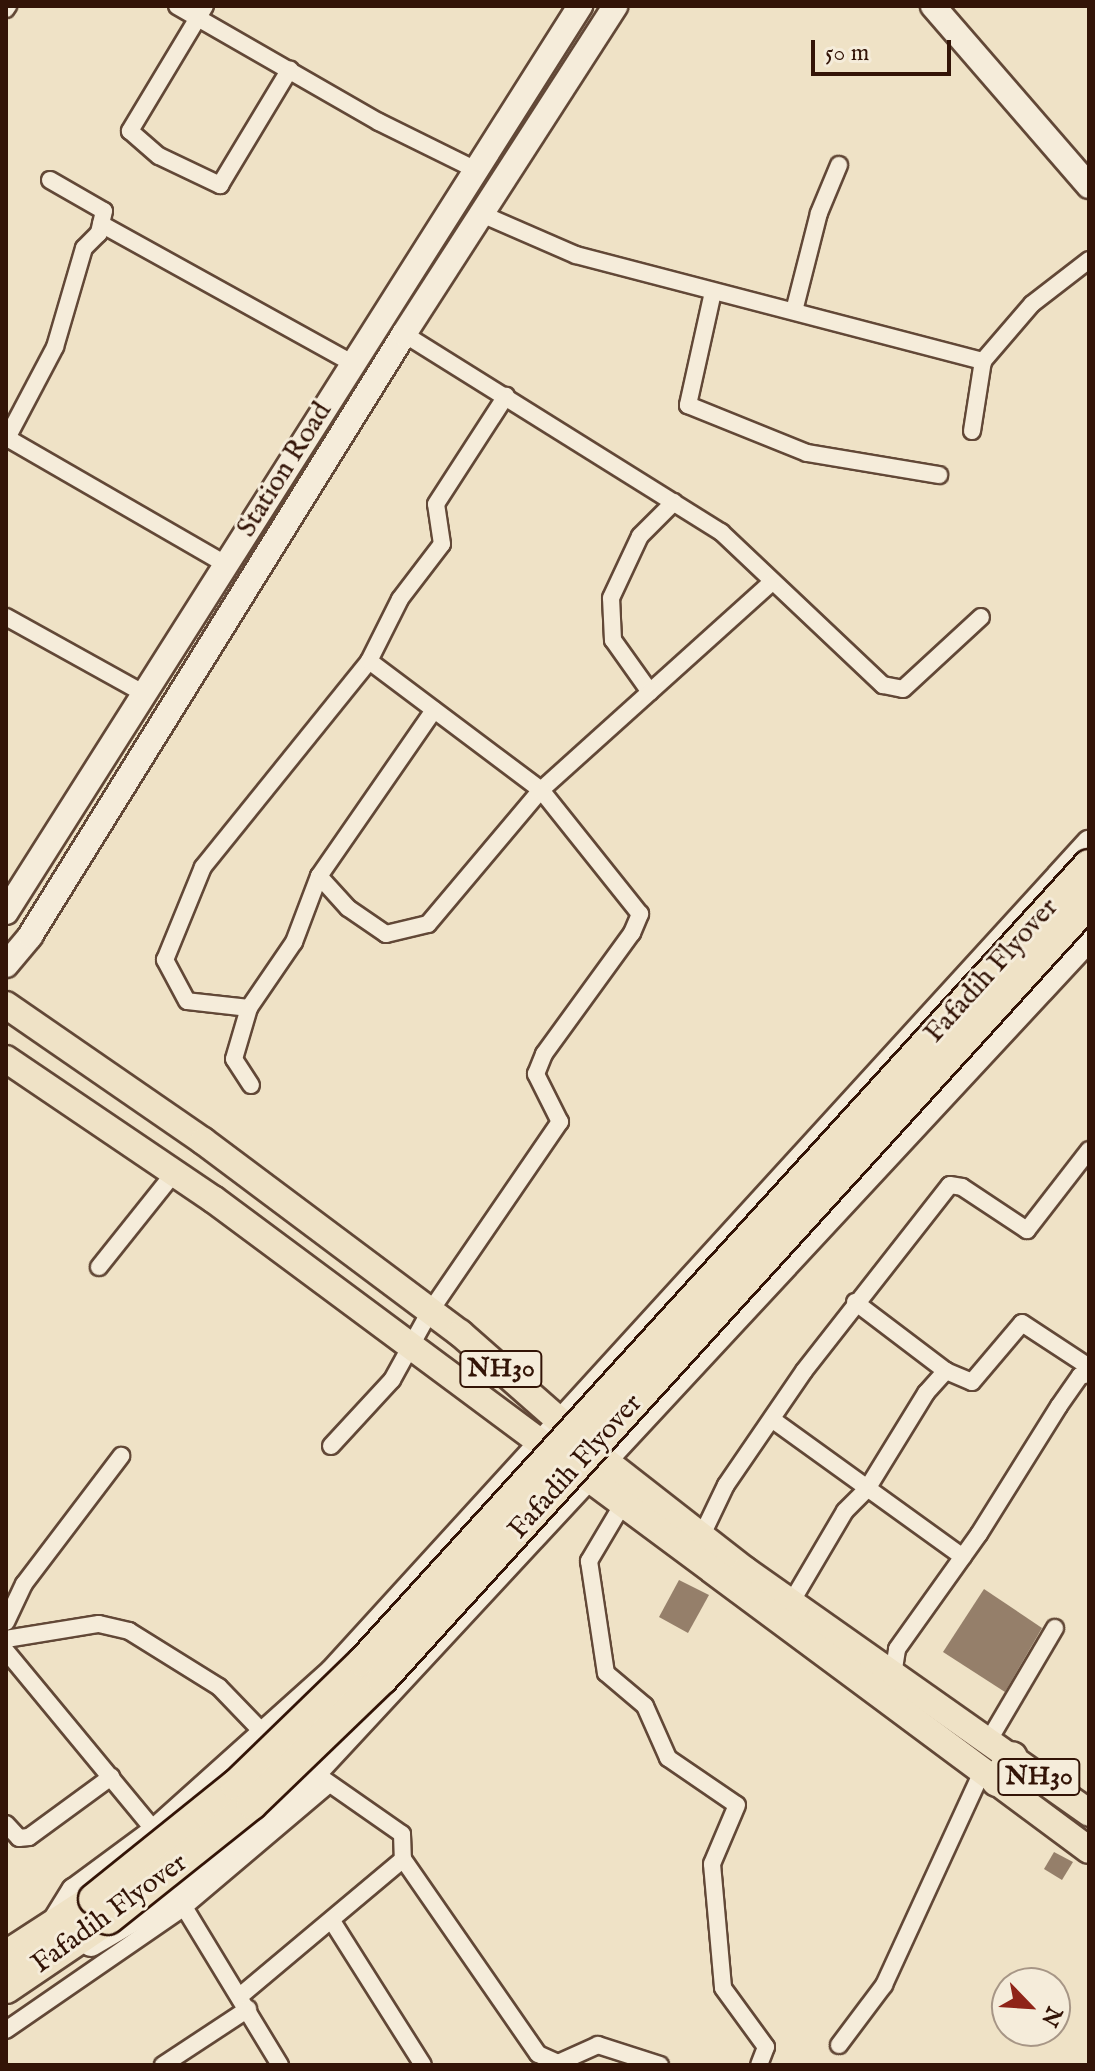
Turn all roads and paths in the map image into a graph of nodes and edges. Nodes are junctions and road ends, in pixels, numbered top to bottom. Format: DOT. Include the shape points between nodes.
graph roads {
  1 [pos="177,6"];
  2 [pos="580,6"];
  3 [pos="615,6"];
  4 [pos="933,6"];
  5 [pos="201,12"];
  6 [pos="290,69"];
  7 [pos="839,165"];
  8 [pos="476,170"];
  9 [pos="50,180"];
  10 [pos="1089,186"];
  11 [pos="484,215"];
  12 [pos="101,224"];
  13 [pos="1089,260"];
  14 [pos="713,292"];
  15 [pos="794,311"];
  16 [pos="404,334"];
  17 [pos="983,361"];
  18 [pos="354,364"];
  19 [pos="506,396"];
  20 [pos="972,431"];
  21 [pos="7,438"];
  22 [pos="939,475"];
  23 [pos="674,502"];
  24 [pos="225,564"];
  25 [pos="772,582"];
  26 [pos="6,617"];
  27 [pos="981,617"];
  28 [pos="369,661"];
  29 [pos="650,692"];
  30 [pos="145,694"];
  31 [pos="434,710"];
  32 [pos="541,790"];
  33 [pos="1089,843"];
  34 [pos="1089,865"];
  35 [pos="319,876"];
  36 [pos="1089,902"];
  37 [pos="6,912"];
  38 [pos="1089,939"];
  39 [pos="6,965"];
  40 [pos="6,1005"];
  41 [pos="249,1008"];
  42 [pos="6,1059"];
  43 [pos="251,1085"];
  44 [pos="1089,1150"];
  45 [pos="174,1173"];
  46 [pos="99,1267"];
  47 [pos="855,1302"];
  48 [pos="429,1313"];
  49 [pos="412,1345"];
  50 [pos="1089,1367"];
  51 [pos="946,1371"];
  52 [pos="1089,1374"];
  53 [pos="773,1420"];
  54 [pos="550,1430"];
  55 [pos="331,1446"];
  56 [pos="121,1456"];
  57 [pos="597,1468"];
  58 [pos="867,1489"];
  59 [pos="624,1502"];
  60 [pos="702,1535"];
  61 [pos="963,1557"];
  62 [pos="792,1601"];
  63 [pos="6,1622"];
  64 [pos="1055,1628"];
  65 [pos="6,1639"];
  66 [pos="6,1651"];
  67 [pos="893,1675"];
  68 [pos="264,1735"];
  69 [pos="995,1762"];
  70 [pos="111,1777"];
  71 [pos="321,1779"];
  72 [pos="1089,1813"];
  73 [pos="6,1824"];
  74 [pos="155,1831"];
  75 [pos="1089,1850"];
  76 [pos="403,1859"];
  77 [pos="184,1907"];
  78 [pos="101,1909"];
  79 [pos="332,1921"];
  80 [pos="51,1926"];
  81 [pos="9,1975"];
  82 [pos="244,2003"];
  83 [pos="6,2030"];
  84 [pos="839,2045"];
  85 [pos="550,2063"];
  86 [pos="163,2065"];
  87 [pos="280,2065"];
  88 [pos="423,2065"];
  89 [pos="660,2065"];
  90 [pos="759,2065"];
  1 -- 5 [label="street"];
  2 -- 8 [label="street, Station Road"];
  3 -- 11 [label="street, Station Road"];
  4 -- 10 [label="street"];
  5 -- 6 [label="street"];
  5 -- 6 [label="street" via="130,131 159,156 220,185"];
  6 -- 8 [label="street" via="379,122"];
  7 -- 15 [label="street" via="819,213"];
  8 -- 18 [label="street, Station Road"];
  9 -- 12 [label="street" via="104,211"];
  11 -- 14 [label="street" via="576,255"];
  11 -- 16 [label="street, Station Road"];
  12 -- 18 [label="street"];
  12 -- 21 [label="street" via="84,248 55,347"];
  13 -- 17 [label="street" via="1032,304"];
  14 -- 15 [label="street"];
  14 -- 22 [label="street" via="688,405 807,453"];
  15 -- 17 [label="street"];
  16 -- 19 [label="street"];
  16 -- 39 [label="street, Station Road" via="30,936"];
  17 -- 20 [label="street"];
  18 -- 24 [label="street, Station Road"];
  19 -- 23 [label="street"];
  19 -- 28 [label="street" via="436,504 442,544 400,599"];
  21 -- 24 [label="street"];
  23 -- 25 [label="street" via="721,532"];
  23 -- 29 [label="street" via="640,536 611,598 613,640"];
  24 -- 30 [label="street, Station Road"];
  25 -- 27 [label="street" via="868,675 903,689"];
  25 -- 29 [label="street"];
  26 -- 30 [label="street"];
  28 -- 31 [label="street"];
  28 -- 41 [label="street" via="203,867 165,960 187,1001"];
  29 -- 32 [label="street"];
  30 -- 37 [label="street, Station Road"];
  31 -- 32 [label="street"];
  31 -- 35 [label="street"];
  32 -- 35 [label="street" via="428,924 386,934 348,908"];
  32 -- 48 [label="street" via="640,914 632,933 544,1054 536,1074 560,1122"];
  33 -- 54 [label="street"];
  34 -- 78 [label="highway, Fafadih Flyover, bridge" via="363,1662"];
  35 -- 41 [label="street" via="294,942"];
  36 -- 78 [label="highway, Fafadih Flyover, bridge" via="382,1679 252,1804"];
  38 -- 57 [label="street"];
  40 -- 48 [label="main road, NH30" via="203,1141"];
  41 -- 43 [label="street" via="234,1059"];
  42 -- 45 [label="main road, NH30"];
  44 -- 47 [label="street" via="1027,1230 962,1187 950,1185"];
  45 -- 46 [label="street"];
  45 -- 49 [label="main road, NH30"];
  47 -- 51 [label="street"];
  47 -- 53 [label="street"];
  48 -- 49 [label="street"];
  48 -- 54 [label="main road, NH30" via="460,1333"];
  49 -- 54 [label="main road, NH30"];
  49 -- 55 [label="street" via="392,1380"];
  50 -- 51 [label="street" via="1022,1323 972,1382"];
  51 -- 58 [label="street" via="926,1393"];
  52 -- 61 [label="street" via="1080,1376 1059,1406"];
  53 -- 58 [label="street"];
  53 -- 60 [label="street" via="726,1485"];
  54 -- 57 [label="main road, NH30"];
  54 -- 68 [label="street" via="332,1672"];
  56 -- 63 [label="street" via="24,1584"];
  57 -- 59 [label="main road, NH30"];
  57 -- 60 [label="main road, NH30"];
  57 -- 71 [label="street"];
  58 -- 61 [label="street"];
  58 -- 62 [label="street" via="845,1511"];
  59 -- 69 [label="main road, NH30"];
  59 -- 90 [label="street" via="589,1561 606,1673 645,1706 668,1758 737,1805 712,1864 723,1988 766,2047"];
  60 -- 62 [label="main road, NH30"];
  61 -- 67 [label="street" via="897,1649"];
  62 -- 67 [label="main road, NH30"];
  64 -- 69 [label="street"];
  65 -- 68 [label="street" via="99,1624 129,1631 219,1687"];
  66 -- 70 [label="street"];
  67 -- 69 [label="main road, NH30"];
  68 -- 71 [label="street"];
  68 -- 74 [label="street"];
  69 -- 72 [label="main road, NH30"];
  69 -- 75 [label="main road, NH30"];
  69 -- 84 [label="street" via="884,1985"];
  70 -- 73 [label="street" via="29,1837 19,1838"];
  70 -- 74 [label="street"];
  71 -- 76 [label="street" via="399,1832"];
  71 -- 77 [label="street"];
  71 -- 81 [label="street" via="181,1891 130,1924"];
  74 -- 80 [label="street" via="74,1891"];
  76 -- 79 [label="street"];
  76 -- 85 [label="street" via="538,2054"];
  77 -- 82 [label="street"];
  77 -- 83 [label="street"];
  78 -- 80 [label="highway, Fafadih Flyover"];
  78 -- 81 [label="highway, Fafadih Flyover"];
  79 -- 82 [label="street"];
  79 -- 88 [label="street"];
  80 -- 81 [label="highway, Fafadih Flyover"];
  82 -- 86 [label="street"];
  82 -- 87 [label="street"];
  85 -- 89 [label="street" via="598,2045"];
}
